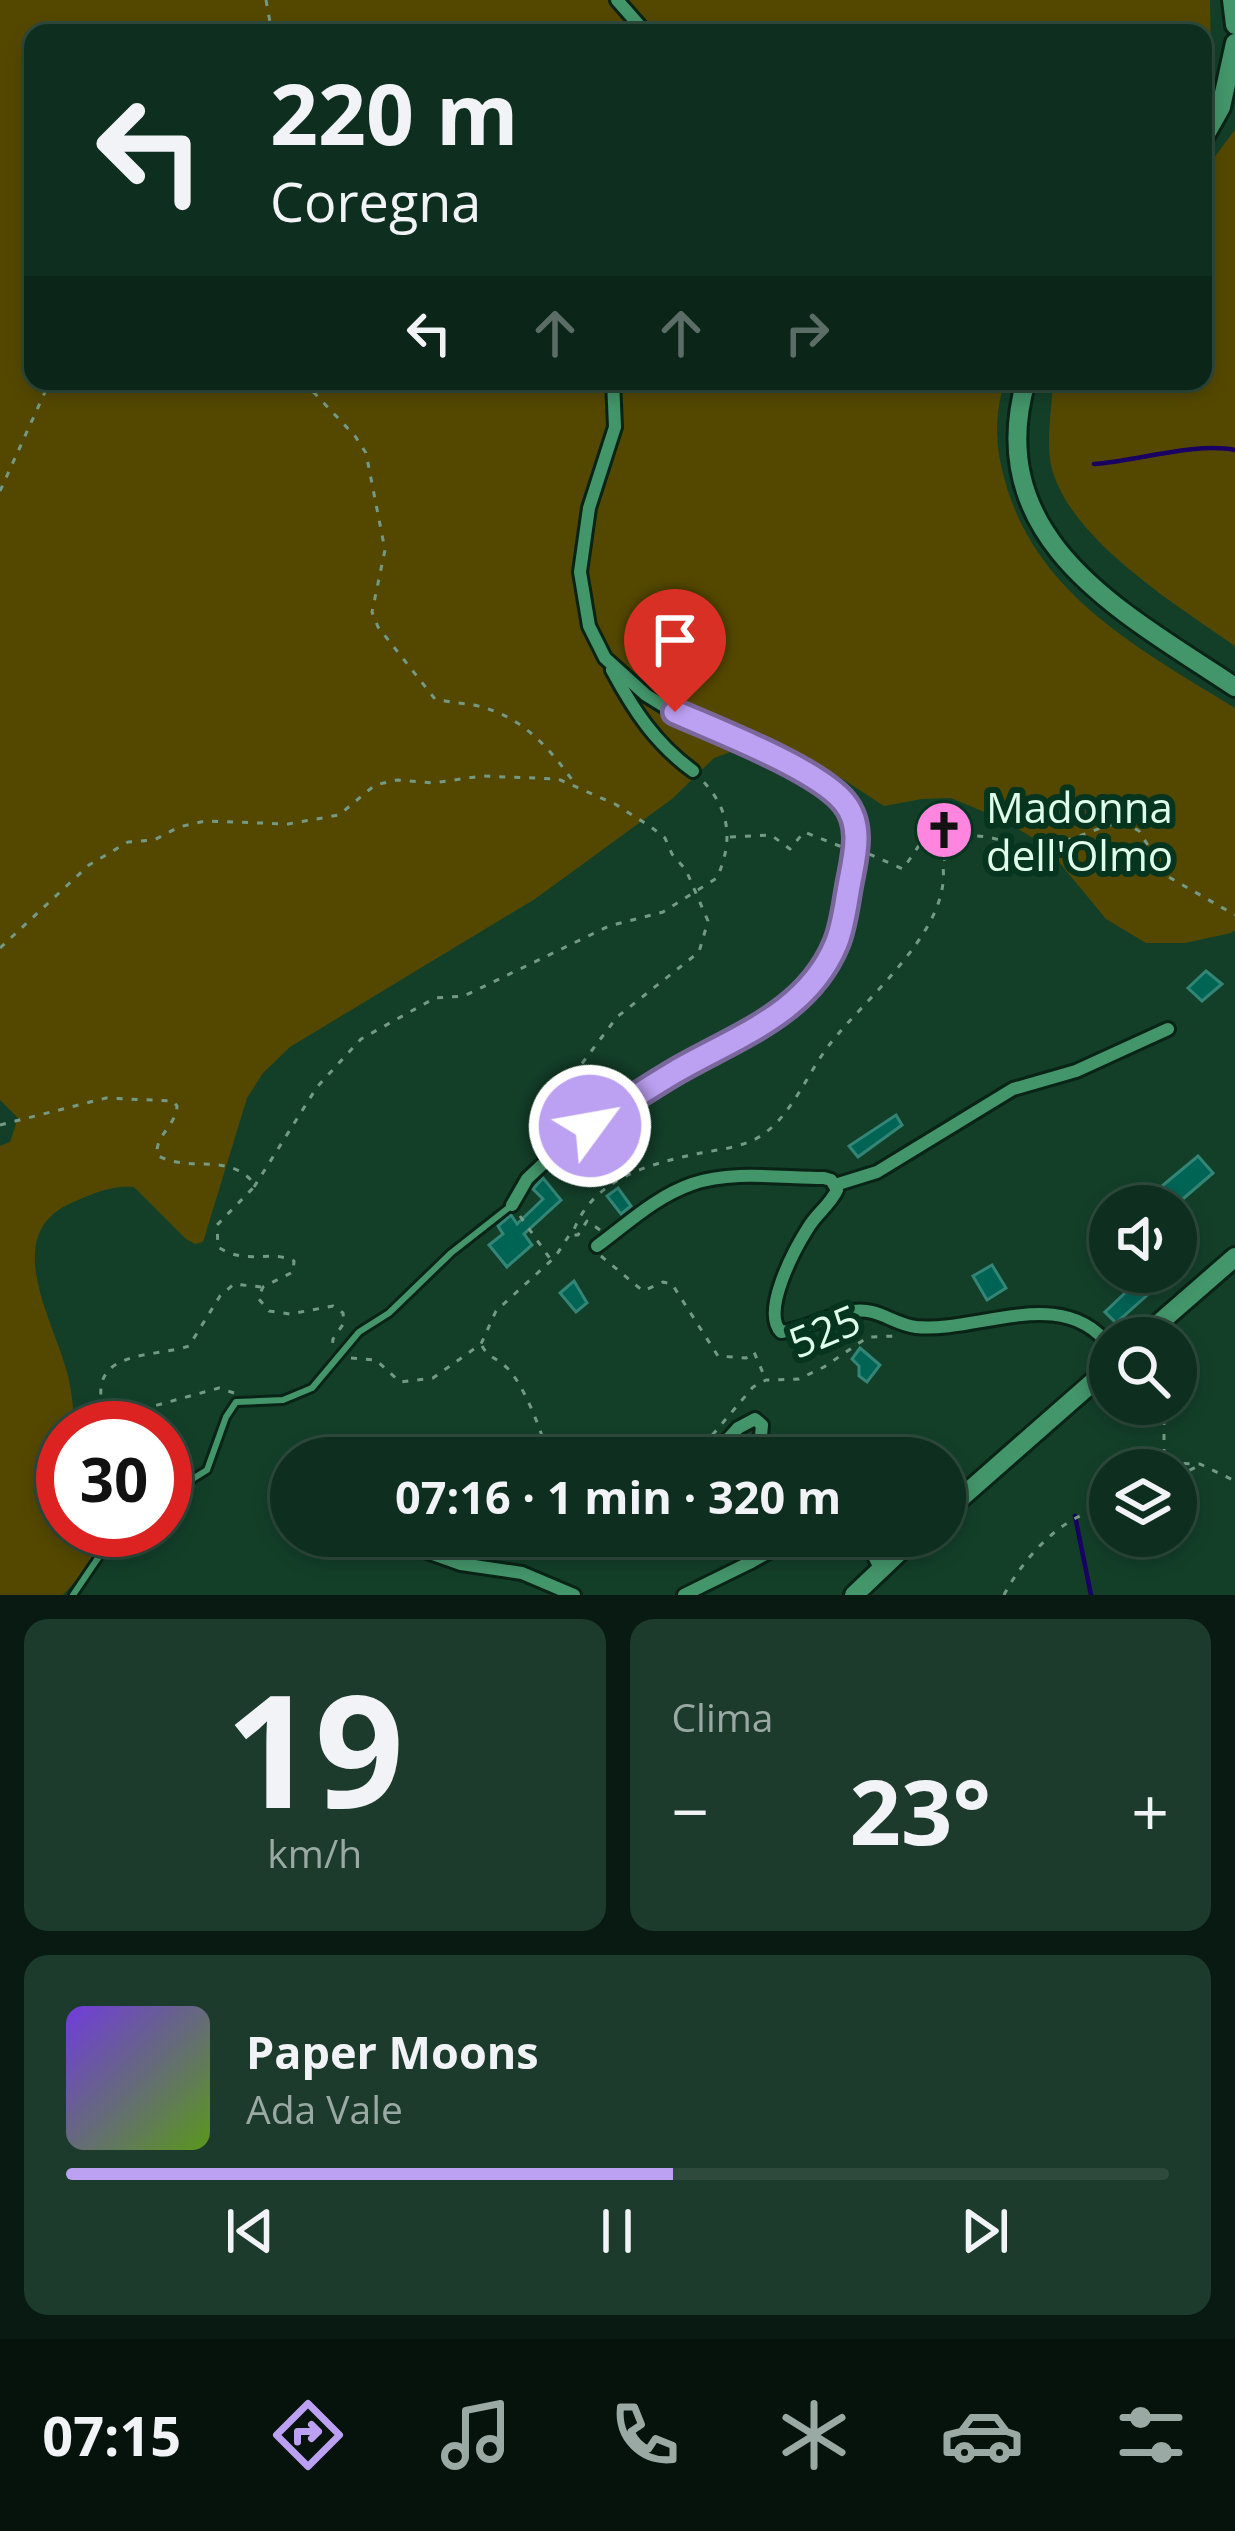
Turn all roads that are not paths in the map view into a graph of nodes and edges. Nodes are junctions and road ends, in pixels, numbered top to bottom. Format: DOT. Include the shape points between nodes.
graph roads {
  1 [pos="617,0"];
  2 [pos="1232,0"];
  3 [pos="638,24"];
  4 [pos="1235,25"];
  5 [pos="1235,43"];
  6 [pos="1212,124"];
  7 [pos="614,390"];
  8 [pos="1024,390"];
  9 [pos="605,658"];
  10 [pos="1235,687"];
  11 [pos="694,771"];
  12 [pos="1168,1029"];
  13 [pos="835,1185"];
  14 [pos="512,1204"];
  15 [pos="597,1246"];
  16 [pos="1235,1257"];
  17 [pos="1166,1317"];
  18 [pos="1089,1327"];
  19 [pos="1089,1385"];
  20 [pos="730,1437"];
  21 [pos="761,1437"];
  22 [pos="192,1480"];
  23 [pos="966,1494"];
  24 [pos="99,1557"];
  25 [pos="441,1557"];
  26 [pos="747,1557"];
  27 [pos="761,1557"];
  28 [pos="874,1557"];
  29 [pos="892,1557"];
  30 [pos="752,1562"];
  31 [pos="880,1568"];
  32 [pos="73,1595"];
  33 [pos="574,1595"];
  34 [pos="684,1595"];
  35 [pos="854,1595"];
  1 -- 3 [label="street"];
  2 -- 4 [label="main road"];
  5 -- 6 [label="main road"];
  7 -- 9 [label="street" via="616,427 589,508 580,572 589,626"];
  8 -- 10 [label="main road" via="1021,462 1030,506 1048,538 1101,598"];
  9 -- 11 [label="street" via="640,722"];
  9 -- 14 [label="street" via="675,712 827,785 848,806 856,851 837,942 810,986 772,1019 556,1151"];
  12 -- 13 [label="street" via="1013,1089 877,1172"];
  13 -- 15 [label="street" via="824,1178 694,1183"];
  13 -- 18 [label="street" via="789,1264 772,1311 781,1332 868,1310 917,1327 1034,1314"];
  14 -- 22 [label="lane" via="358,1333 323,1378 283,1400 242,1400 230,1410 207,1471"];
  16 -- 17 [label="main road"];
  19 -- 23 [label="main road"];
  20 -- 21 [label="street" via="755,1419"];
  24 -- 32 [label="lane"];
  25 -- 33 [label="street" via="522,1573"];
  26 -- 30 [label="street"];
  27 -- 30 [label="street"];
  28 -- 31 [label="street"];
  29 -- 31 [label="main road"];
  30 -- 34 [label="street"];
  31 -- 35 [label="main road"];
}
